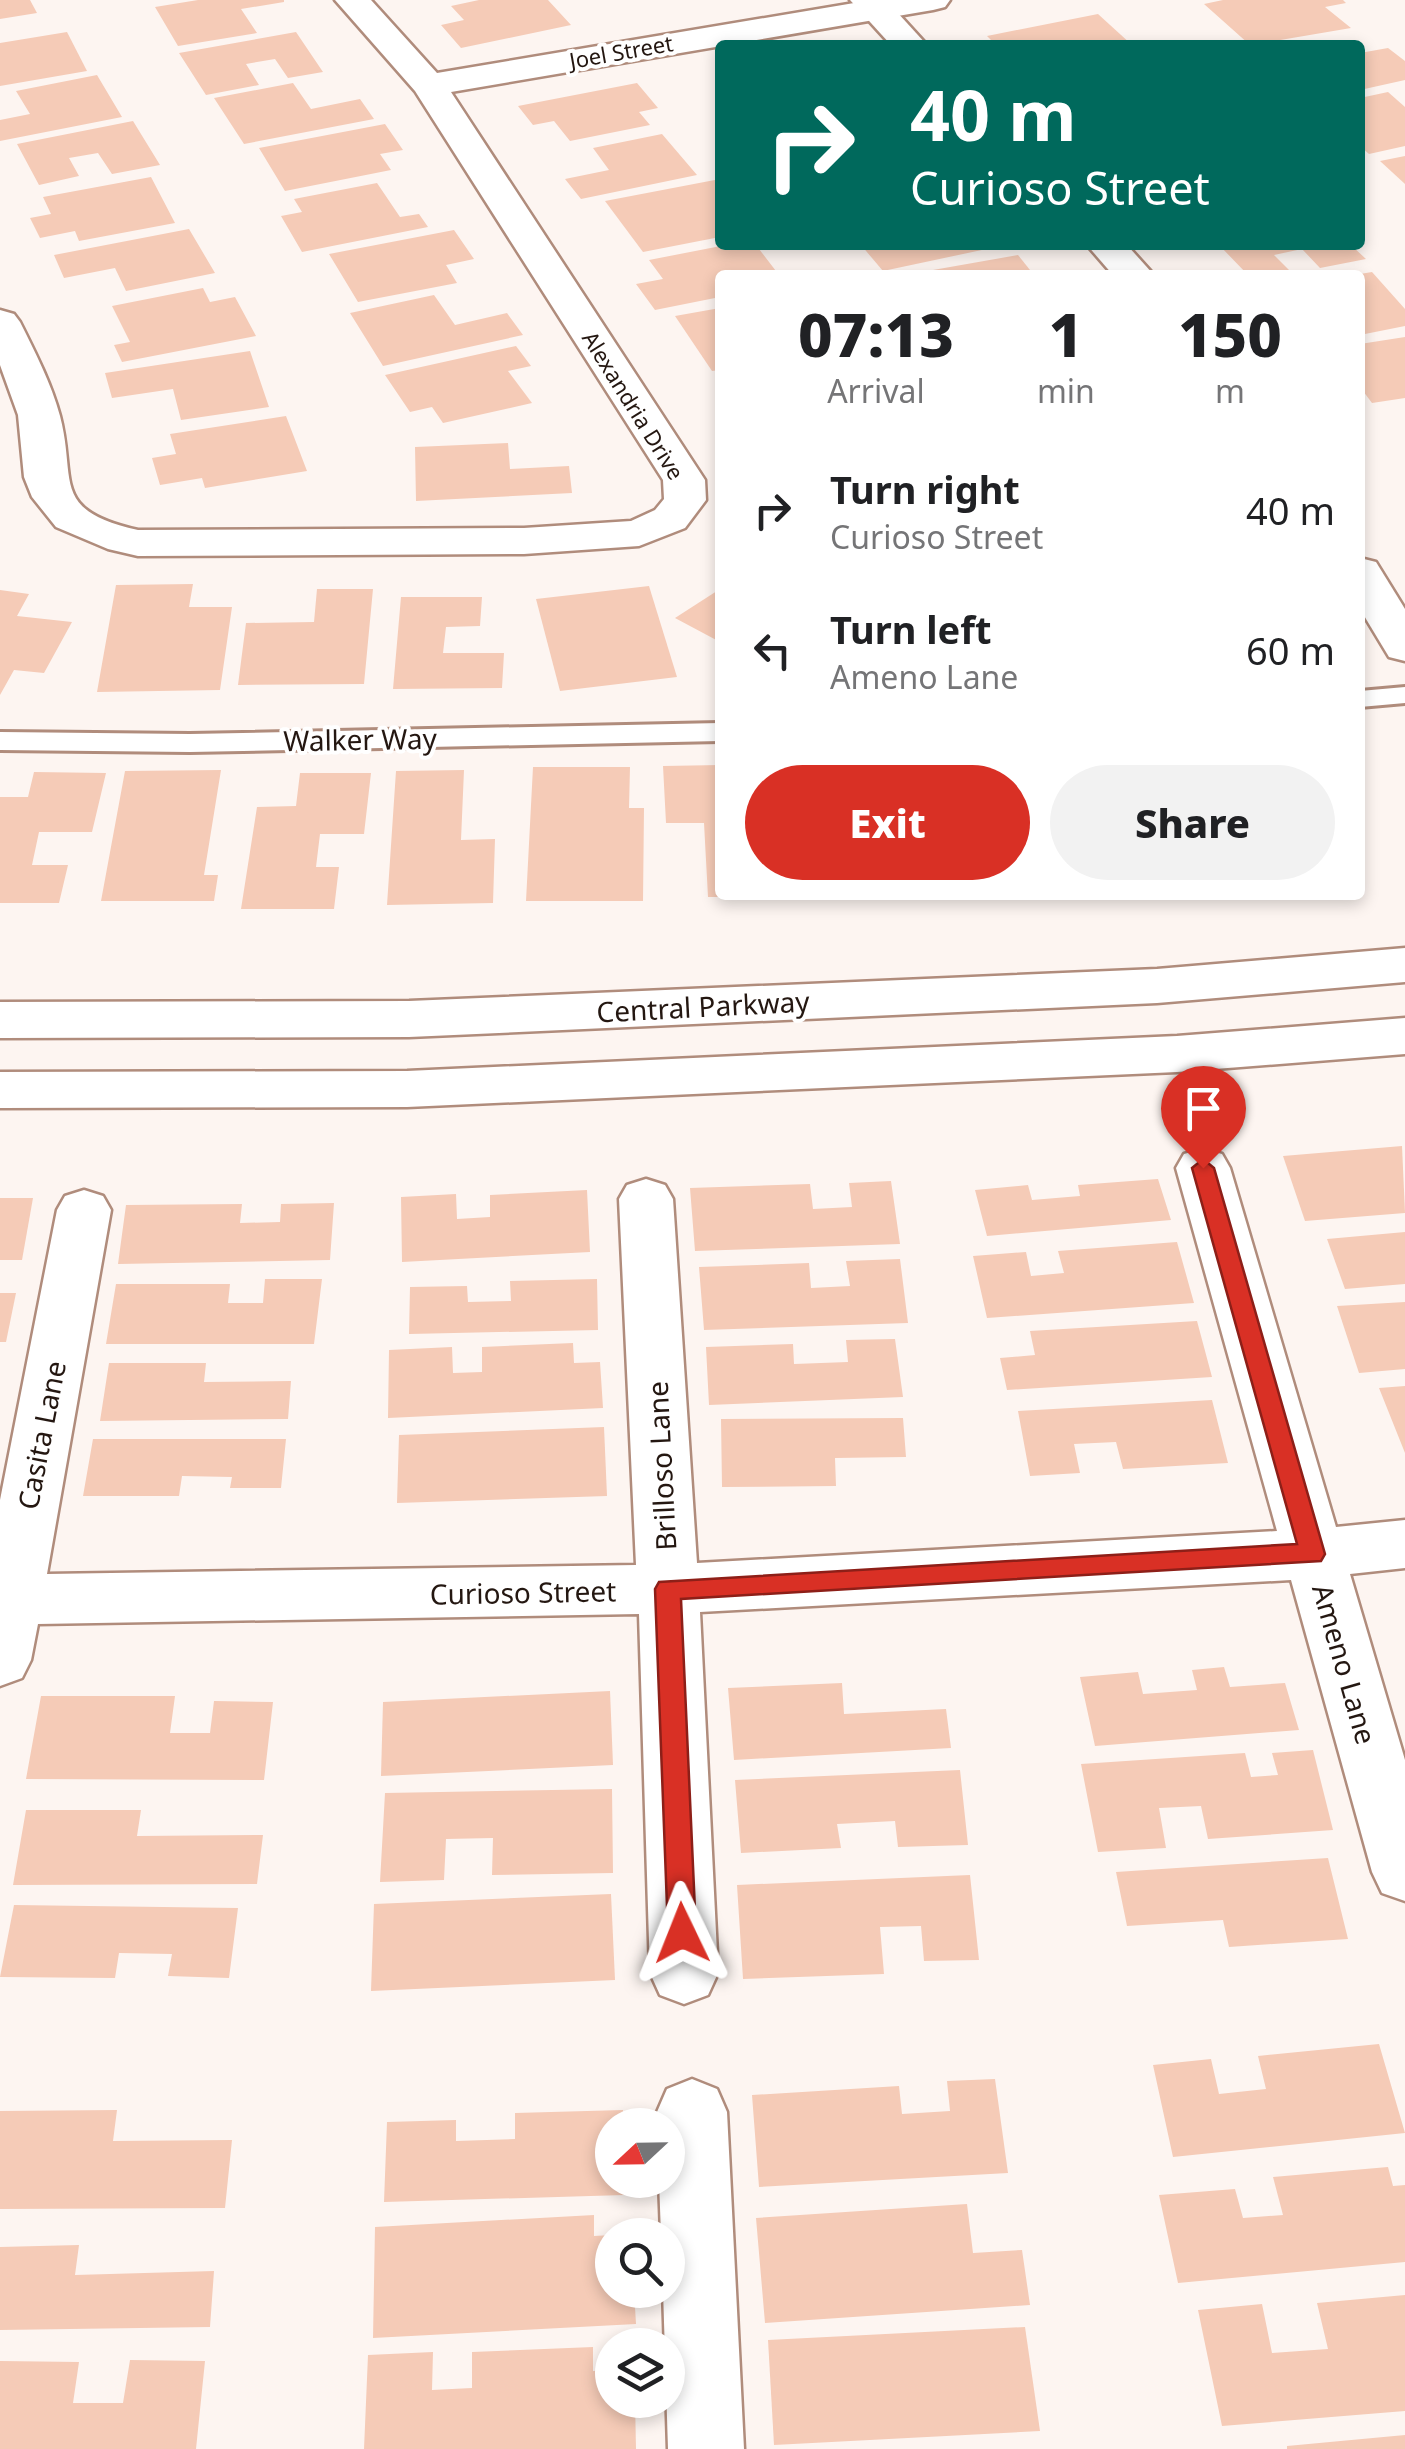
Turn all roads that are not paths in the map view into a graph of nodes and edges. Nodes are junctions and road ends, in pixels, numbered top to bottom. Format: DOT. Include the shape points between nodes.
graph roads {
  1 [pos="352,0"];
  2 [pos="933,0"];
  3 [pos="870,4"];
  4 [pos="905,40"];
  5 [pos="428,85"];
  6 [pos="1111,250"];
  7 [pos="1130,270"];
  8 [pos="0,322"];
  9 [pos="1365,579"];
  10 [pos="1405,647"];
  11 [pos="1405,695"];
  12 [pos="1365,698"];
  13 [pos="715,732"];
  14 [pos="0,741"];
  15 [pos="1405,964"];
  16 [pos="0,1020"];
  17 [pos="1405,1036"];
  18 [pos="0,1090"];
  19 [pos="1203,1168"];
  20 [pos="646,1199"];
  21 [pos="84,1210"];
  22 [pos="1405,1544"];
  23 [pos="1312,1554"];
  24 [pos="668,1589"];
  25 [pos="5,1600"];
  26 [pos="0,1660"];
  27 [pos="1405,1872"];
  28 [pos="684,1972"];
  29 [pos="692,2112"];
  30 [pos="706,2449"];
  1 -- 5 [label="street, Alexandria Drive"];
  2 -- 3 [label="street, Joel Street"];
  3 -- 4 [label="street"];
  3 -- 5 [label="street, Joel Street"];
  5 -- 8 [label="street, Alexandria Drive" via="684,480 685,500 670,519 639,532 524,541 138,543 106,536 57,506 26,377"];
  6 -- 7 [label="street"];
  9 -- 10 [label="street"];
  11 -- 12 [label="lane"];
  13 -- 14 [label="lane, Walker Way"];
  15 -- 16 [label="street, Central Parkway" via="1157,986 449,1018"];
  17 -- 18 [label="street" via="1177,1054 426,1088"];
  19 -- 23 [label="street, Ameno Lane"];
  20 -- 24 [label="street, Brilloso Lane"];
  21 -- 25 [label="street, Casita Lane"];
  22 -- 23 [label="street, Curioso Street"];
  23 -- 24 [label="street, Curioso Street"];
  23 -- 27 [label="street, Ameno Lane"];
  24 -- 25 [label="street, Curioso Street"];
  24 -- 28 [label="street, Brilloso Lane"];
  25 -- 26 [label="street, Casita Lane"];
  29 -- 30 [label="street"];
}
